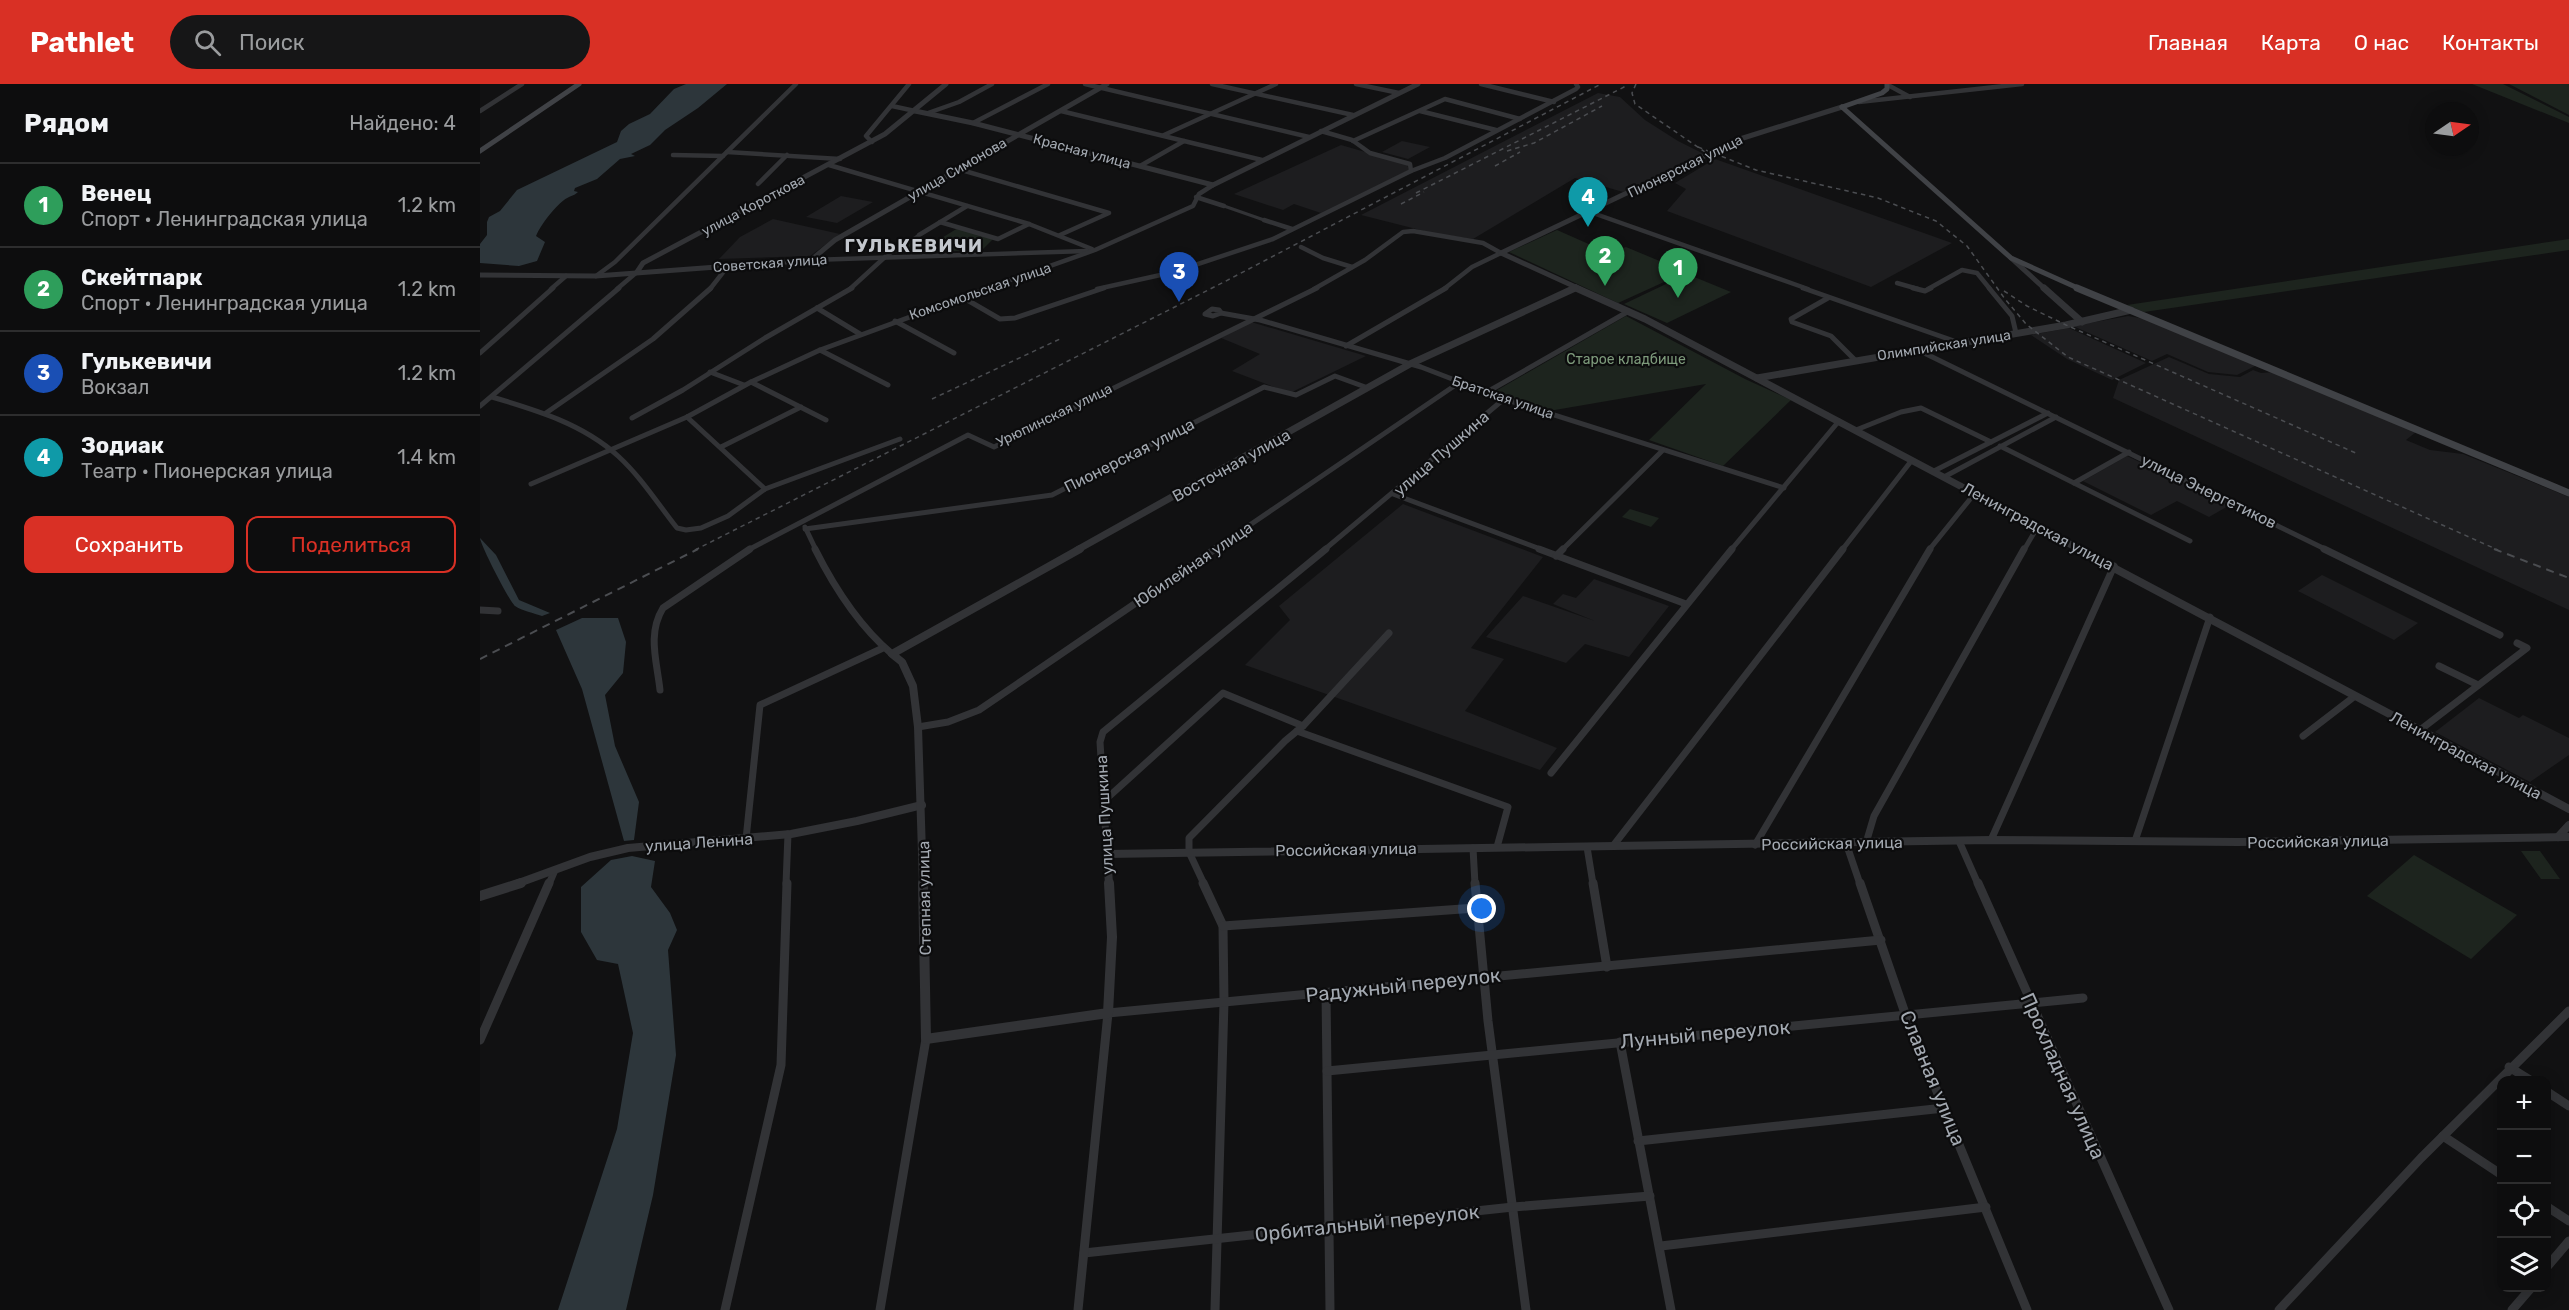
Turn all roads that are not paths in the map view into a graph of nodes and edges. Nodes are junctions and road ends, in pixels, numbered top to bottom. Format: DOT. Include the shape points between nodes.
graph roads {
  1 [pos="522,84"];
  2 [pos="579,84"];
  3 [pos="796,84"];
  4 [pos="909,84"];
  5 [pos="946,84"];
  6 [pos="992,84"];
  7 [pos="1048,84"];
  8 [pos="1085,84"];
  9 [pos="1107,84"];
  10 [pos="1212,84"];
  11 [pos="1276,84"];
  12 [pos="1356,84"];
  13 [pos="1418,84"];
  14 [pos="1481,84"];
  15 [pos="1576,84"];
  16 [pos="2022,84"];
  17 [pos="1888,85"];
  18 [pos="1101,88"];
  19 [pos="1399,93"];
  20 [pos="1257,94"];
  21 [pos="1910,98"];
  22 [pos="480,102"];
  23 [pos="494,102"];
  24 [pos="1554,102"];
  25 [pos="1857,102"];
  26 [pos="892,106"];
  27 [pos="1842,106"];
  28 [pos="480,111"];
  29 [pos="915,111"];
  30 [pos="1061,111"];
  31 [pos="1420,111"];
  32 [pos="928,113"];
  33 [pos="1212,114"];
  34 [pos="1353,116"];
  35 [pos="1520,118"];
  36 [pos="973,123"];
  37 [pos="1496,130"];
  38 [pos="1322,131"];
  39 [pos="1018,134"];
  40 [pos="1164,135"];
  41 [pos="1309,137"];
  42 [pos="1184,141"];
  43 [pos="1353,141"];
  44 [pos="872,142"];
  45 [pos="480,151"];
  46 [pos="727,152"];
  47 [pos="787,155"];
  48 [pos="673,156"];
  49 [pos="723,156"];
  50 [pos="840,159"];
  51 [pos="1262,160"];
  52 [pos="829,165"];
  53 [pos="1140,166"];
  54 [pos="958,169"];
  55 [pos="1412,169"];
  56 [pos="758,184"];
  57 [pos="1213,184"];
  58 [pos="919,191"];
  59 [pos="1196,197"];
  60 [pos="967,206"];
  61 [pos="1224,206"];
  62 [pos="1590,212"];
  63 [pos="1264,220"];
  64 [pos="940,222"];
  65 [pos="1029,224"];
  66 [pos="1292,229"];
  67 [pos="919,235"];
  68 [pos="1060,235"];
  69 [pos="1301,247"];
  70 [pos="1095,250"];
  71 [pos="1501,253"];
  72 [pos="885,257"];
  73 [pos="2011,258"];
  74 [pos="811,260"];
  75 [pos="728,266"];
  76 [pos="1353,267"];
  77 [pos="638,273"];
  78 [pos="480,275"];
  79 [pos="566,276"];
  80 [pos="597,276"];
  81 [pos="1897,283"];
  82 [pos="1576,286"];
  83 [pos="962,297"];
  84 [pos="1828,298"];
  85 [pos="817,308"];
  86 [pos="2131,310"];
  87 [pos="1629,311"];
  88 [pos="1221,313"];
  89 [pos="1255,319"];
  90 [pos="895,321"];
  91 [pos="2082,322"];
  92 [pos="2016,333"];
  93 [pos="860,334"];
  94 [pos="1957,342"];
  95 [pos="1346,346"];
  96 [pos="1917,349"];
  97 [pos="820,350"];
  98 [pos="480,352"];
  99 [pos="954,354"];
  100 [pos="1855,360"];
  101 [pos="1410,364"];
  102 [pos="710,372"];
  103 [pos="1756,378"];
  104 [pos="751,382"];
  105 [pos="1460,382"];
  106 [pos="888,385"];
  107 [pos="744,386"];
  108 [pos="1368,388"];
  109 [pos="1487,392"];
  110 [pos="492,397"];
  111 [pos="1504,399"];
  112 [pos="481,405"];
  113 [pos="801,407"];
  114 [pos="546,413"];
  115 [pos="2048,413"];
  116 [pos="687,417"];
  117 [pos="2056,417"];
  118 [pos="632,418"];
  119 [pos="826,420"];
  120 [pos="1839,421"];
  121 [pos="1856,430"];
  122 [pos="900,439"];
  123 [pos="1991,442"];
  124 [pos="2000,446"];
  125 [pos="721,447"];
  126 [pos="1663,450"];
  127 [pos="612,451"];
  128 [pos="2129,452"];
  129 [pos="1912,460"];
  130 [pos="1934,471"];
  131 [pos="1944,477"];
  132 [pos="2074,483"];
  133 [pos="531,484"];
  134 [pos="1784,488"];
  135 [pos="765,489"];
  136 [pos="1975,493"];
  137 [pos="2569,493"];
  138 [pos="1393,494"];
  139 [pos="804,519"];
  140 [pos="2038,526"];
  141 [pos="805,529"];
  142 [pos="2190,541"];
  143 [pos="1556,556"];
  144 [pos="2114,566"];
  145 [pos="1686,604"];
  146 [pos="480,610"];
  147 [pos="498,611"];
  148 [pos="2210,617"];
  149 [pos="1389,633"];
  150 [pos="2500,635"];
  151 [pos="2517,643"];
  152 [pos="883,648"];
  153 [pos="892,654"];
  154 [pos="2439,666"];
  155 [pos="2478,685"];
  156 [pos="660,690"];
  157 [pos="2355,696"];
  158 [pos="918,727"];
  159 [pos="1300,729"];
  160 [pos="2420,730"];
  161 [pos="2303,736"];
  162 [pos="1551,773"];
  163 [pos="1104,801"];
  164 [pos="922,805"];
  165 [pos="2569,809"];
  166 [pos="2569,825"];
  167 [pos="788,834"];
  168 [pos="2558,837"];
  169 [pos="2569,837"];
  170 [pos="746,839"];
  171 [pos="1991,840"];
  172 [pos="1959,841"];
  173 [pos="2134,841"];
  174 [pos="1846,843"];
  175 [pos="1866,843"];
  176 [pos="1755,844"];
  177 [pos="1587,846"];
  178 [pos="1613,846"];
  179 [pos="1497,847"];
  180 [pos="1473,848"];
  181 [pos="1189,852"];
  182 [pos="1107,854"];
  183 [pos="555,870"];
  184 [pos="480,896"];
  185 [pos="1476,908"];
  186 [pos="1223,926"];
  187 [pos="1881,940"];
  188 [pos="1607,967"];
  189 [pos="1484,977"];
  190 [pos="1326,993"];
  191 [pos="2083,998"];
  192 [pos="1224,1002"];
  193 [pos="2029,1002"];
  194 [pos="2569,1011"];
  195 [pos="1108,1013"];
  196 [pos="1906,1016"];
  197 [pos="926,1039"];
  198 [pos="480,1040"];
  199 [pos="1620,1042"];
  200 [pos="1493,1055"];
  201 [pos="2509,1067"];
  202 [pos="1328,1071"];
  203 [pos="2524,1076"];
  204 [pos="2551,1094"];
  205 [pos="2569,1106"];
  206 [pos="1944,1108"];
  207 [pos="2443,1136"];
  208 [pos="1638,1141"];
  209 [pos="2497,1172"];
  210 [pos="1650,1196"];
  211 [pos="1986,1206"];
  212 [pos="1513,1207"];
  213 [pos="2551,1209"];
  214 [pos="2569,1221"];
  215 [pos="1329,1228"];
  216 [pos="1218,1240"];
  217 [pos="2569,1240"];
  218 [pos="1661,1246"];
  219 [pos="1084,1253"];
  220 [pos="2551,1263"];
  221 [pos="2527,1292"];
  222 [pos="725,1310"];
  223 [pos="880,1310"];
  224 [pos="1078,1310"];
  225 [pos="1215,1310"];
  226 [pos="1330,1310"];
  227 [pos="1526,1310"];
  228 [pos="1671,1310"];
  229 [pos="2027,1310"];
  230 [pos="2169,1310"];
  231 [pos="2279,1310"];
  232 [pos="2512,1310"];
  1 -- 23 [label="street"];
  2 -- 45 [label="main road"];
  3 -- 46 [label="street"];
  4 -- 26 [label="street"];
  5 -- 29 [label="street, улица Короткова"];
  6 -- 32 [label="street"];
  7 -- 36 [label="street"];
  8 -- 18 [label="street"];
  9 -- 18 [label="street, улица Симонова"];
  10 -- 20 [label="street"];
  11 -- 20 [label="street"];
  12 -- 19 [label="street"];
  13 -- 19 [label="street, Комсомольская улица"];
  14 -- 24 [label="street"];
  15 -- 24 [label="street" via="1576,89"];
  16 -- 21 [label="street"];
  17 -- 21 [label="street"];
  17 -- 25 [label="main road" via="1882,93"];
  18 -- 30 [label="street, улица Симонова"];
  18 -- 33 [label="street"];
  19 -- 34 [label="street, Комсомольская улица"];
  20 -- 33 [label="street"];
  20 -- 34 [label="street"];
  21 -- 25 [label="street"];
  22 -- 23 [label="street"];
  23 -- 28 [label="street"];
  24 -- 35 [label="street"];
  25 -- 27 [label="main road"];
  26 -- 29 [label="street"];
  26 -- 44 [label="street" via="866,136"];
  27 -- 62 [label="street, Пионерская улица" via="1740,139"];
  27 -- 73 [label="main road"];
  29 -- 32 [label="street, Красная улица"];
  29 -- 44 [label="street, улица Короткова"];
  30 -- 39 [label="street, улица Симонова"];
  30 -- 40 [label="street"];
  31 -- 35 [label="street" via="1445,99"];
  31 -- 37 [label="street"];
  31 -- 43 [label="street"];
  32 -- 36 [label="street, Красная улица"];
  33 -- 40 [label="street"];
  33 -- 41 [label="street"];
  34 -- 38 [label="street, Комсомольская улица"];
  35 -- 37 [label="street"];
  36 -- 39 [label="street, Красная улица"];
  37 -- 55 [label="street" via="1445,158"];
  38 -- 41 [label="street, Комсомольская улица"];
  38 -- 43 [label="street"];
  39 -- 53 [label="street, Красная улица"];
  39 -- 54 [label="street, улица Симонова"];
  40 -- 42 [label="street"];
  41 -- 51 [label="street, Комсомольская улица"];
  42 -- 51 [label="street"];
  42 -- 53 [label="street"];
  43 -- 55 [label="street" via="1356,147 1398,160"];
  44 -- 50 [label="street, улица Короткова"];
  46 -- 47 [label="street"];
  46 -- 49 [label="street"];
  47 -- 50 [label="street"];
  47 -- 56 [label="street"];
  48 -- 49 [label="street"];
  49 -- 80 [label="street"];
  50 -- 52 [label="street, улица Короткова"];
  51 -- 57 [label="street, Комсомольская улица"];
  52 -- 58 [label="street"];
  52 -- 77 [label="street, улица Короткова" via="643,263"];
  53 -- 57 [label="street, Красная улица"];
  54 -- 58 [label="street, улица Симонова"];
  54 -- 68 [label="street" via="1109,213"];
  55 -- 66 [label="street"];
  57 -- 59 [label="street, Комсомольская улица"];
  58 -- 60 [label="street"];
  58 -- 74 [label="street, улица Симонова" via="835,240"];
  59 -- 61 [label="street"];
  59 -- 70 [label="street, Комсомольская улица" via="1193,206"];
  60 -- 64 [label="street"];
  60 -- 65 [label="street"];
  61 -- 63 [label="street"];
  62 -- 71 [label="street, Пионерская улица"];
  62 -- 84 [label="street"];
  63 -- 66 [label="street"];
  64 -- 65 [label="street" via="998,239"];
  64 -- 67 [label="street"];
  65 -- 68 [label="street"];
  66 -- 83 [label="street" via="1224,257 1093,290 1005,320"];
  67 -- 72 [label="street"];
  68 -- 70 [label="street"];
  69 -- 76 [label="street"];
  70 -- 72 [label="street, Советская улица"];
  70 -- 83 [label="street, Комсомольская улица"];
  71 -- 76 [label="street, Урюпинская улица" via="1483,243 1406,231"];
  71 -- 82 [label="street, Ленинградская улица"];
  71 -- 95 [label="street, Пионерская улица"];
  72 -- 74 [label="street, Советская улица"];
  72 -- 85 [label="street" via="873,272 840,297"];
  73 -- 86 [label="main road"];
  73 -- 91 [label="street"];
  74 -- 75 [label="street, Советская улица"];
  75 -- 77 [label="street, Советская улица"];
  75 -- 114 [label="street" via="705,296 680,318"];
  76 -- 89 [label="street, Урюпинская улица"];
  77 -- 80 [label="street, Советская улица"];
  77 -- 110 [label="street"];
  78 -- 79 [label="street, Советская улица"];
  79 -- 80 [label="street, Советская улица"];
  79 -- 98 [label="street"];
  81 -- 92 [label="street" via="1925,291 1962,270 1969,270 1984,279 2012,316"];
  82 -- 87 [label="street, Ленинградская улица"];
  82 -- 101 [label="street, Восточная улица"];
  83 -- 90 [label="street, Комсомольская улица"];
  84 -- 94 [label="street"];
  84 -- 100 [label="street" via="1791,319 1792,322 1831,336"];
  85 -- 93 [label="street"];
  85 -- 102 [label="street"];
  86 -- 91 [label="street, Олимпийская улица"];
  86 -- 137 [label="main road"];
  87 -- 103 [label="street, Ленинградская улица"];
  87 -- 109 [label="street, улица Пушкина"];
  88 -- 89 [label="street, Братская улица"];
  89 -- 95 [label="street, Братская улица"];
  89 -- 139 [label="street, Урюпинская улица" via="994,447 968,435"];
  90 -- 93 [label="street, Комсомольская улица"];
  90 -- 99 [label="street"];
  91 -- 92 [label="street, Олимпийская улица"];
  92 -- 94 [label="street, Олимпийская улица"];
  93 -- 97 [label="street, Комсомольская улица"];
  94 -- 96 [label="street, Олимпийская улица"];
  95 -- 101 [label="street, Братская улица"];
  96 -- 100 [label="street, Олимпийская улица"];
  96 -- 115 [label="street, улица Энергетиков"];
  97 -- 104 [label="street, Комсомольская улица"];
  97 -- 106 [label="street"];
  100 -- 103 [label="street, Олимпийская улица"];
  101 -- 105 [label="street, Братская улица"];
  101 -- 108 [label="street, Восточная улица"];
  102 -- 107 [label="street"];
  102 -- 118 [label="street"];
  103 -- 120 [label="street, Ленинградская улица"];
  104 -- 107 [label="street, Комсомольская улица"];
  104 -- 113 [label="street"];
  105 -- 109 [label="street, Братская улица"];
  105 -- 158 [label="street, Юбилейная улица" via="979,710 948,722"];
  107 -- 116 [label="street, Комсомольская улица"];
  108 -- 141 [label="street, Пионерская улица" via="1335,376 1296,395 1264,387 1052,495"];
  108 -- 153 [label="street, Восточная улица"];
  109 -- 111 [label="street, Братская улица"];
  110 -- 112 [label="street"];
  110 -- 114 [label="street"];
  111 -- 126 [label="street, Братская улица"];
  111 -- 138 [label="street, улица Пушкина"];
  113 -- 119 [label="street"];
  113 -- 125 [label="street"];
  114 -- 127 [label="street"];
  115 -- 117 [label="street, улица Энергетиков"];
  115 -- 123 [label="street"];
  116 -- 125 [label="street"];
  116 -- 127 [label="street, Комсомольская улица"];
  117 -- 124 [label="street"];
  117 -- 128 [label="street, улица Энергетиков"];
  120 -- 121 [label="street, Ленинградская улица"];
  120 -- 134 [label="street"];
  121 -- 123 [label="street" via="1921,408"];
  121 -- 129 [label="street, Ленинградская улица"];
  122 -- 135 [label="street"];
  123 -- 130 [label="street"];
  124 -- 131 [label="street"];
  124 -- 132 [label="street"];
  125 -- 135 [label="street"];
  126 -- 134 [label="street, Братская улица"];
  126 -- 143 [label="street"];
  127 -- 133 [label="street, Комсомольская улица"];
  127 -- 135 [label="street" via="677,528 701,528 728,516"];
  128 -- 132 [label="street"];
  128 -- 150 [label="street, улица Энергетиков"];
  129 -- 130 [label="street, Ленинградская улица"];
  129 -- 178 [label="street"];
  130 -- 131 [label="street, Ленинградская улица"];
  131 -- 136 [label="street, Ленинградская улица"];
  132 -- 142 [label="street"];
  134 -- 145 [label="street"];
  136 -- 140 [label="street, Ленинградская улица"];
  136 -- 176 [label="street" via="1932,546"];
  138 -- 143 [label="street"];
  138 -- 163 [label="street, улица Пушкина" via="1103,732 1100,742"];
  139 -- 141 [label="street, Степная улица"];
  139 -- 156 [label="street, Урюпинская улица" via="751,548 657,615 654,649"];
  140 -- 144 [label="street, Ленинградская улица"];
  140 -- 175 [label="street" via="1874,816"];
  141 -- 152 [label="street, Степная улица" via="837,588"];
  143 -- 145 [label="street"];
  144 -- 148 [label="street, Ленинградская улица"];
  144 -- 171 [label="street"];
  145 -- 162 [label="street"];
  146 -- 147 [label="street"];
  148 -- 157 [label="street, Ленинградская улица"];
  148 -- 173 [label="street"];
  149 -- 159 [label="street"];
  151 -- 155 [label="street" via="2527,648"];
  152 -- 153 [label="street, Степная улица"];
  152 -- 170 [label="street" via="760,705"];
  153 -- 158 [label="street, Степная улица" via="902,662 913,686"];
  154 -- 155 [label="street"];
  155 -- 160 [label="street"];
  157 -- 160 [label="street, Ленинградская улица"];
  157 -- 161 [label="street"];
  158 -- 164 [label="street, Степная улица"];
  159 -- 163 [label="street" via="1223,693"];
  159 -- 179 [label="street" via="1508,807"];
  159 -- 181 [label="street" via="1189,838"];
  160 -- 165 [label="street, Ленинградская улица"];
  163 -- 182 [label="street, улица Пушкина"];
  164 -- 167 [label="street, улица Ленина"];
  164 -- 197 [label="street, Степная улица"];
  166 -- 168 [label="street"];
  167 -- 170 [label="street, улица Ленина"];
  167 -- 222 [label="street" via="781,1065"];
  168 -- 169 [label="street, Российская улица"];
  168 -- 173 [label="street, Российская улица"];
  170 -- 183 [label="street, улица Ленина" via="630,847"];
  171 -- 172 [label="street, Российская улица"];
  171 -- 173 [label="street, Российская улица"];
  172 -- 175 [label="street, Российская улица"];
  172 -- 193 [label="street, Прохладная улица"];
  174 -- 175 [label="street, Российская улица"];
  174 -- 176 [label="street, Российская улица"];
  174 -- 187 [label="street, Славная улица"];
  176 -- 178 [label="street, Российская улица"];
  177 -- 178 [label="street, Российская улица"];
  177 -- 179 [label="street, Российская улица"];
  177 -- 188 [label="street"];
  179 -- 180 [label="street, Российская улица"];
  180 -- 181 [label="street, Российская улица"];
  180 -- 185 [label="street"];
  181 -- 182 [label="street, Российская улица"];
  181 -- 186 [label="street"];
  182 -- 195 [label="street, улица Пушкина" via="1112,937"];
  183 -- 184 [label="street, улица Ленина"];
  183 -- 198 [label="street"];
  185 -- 186 [label="street"];
  185 -- 189 [label="street"];
  186 -- 192 [label="street"];
  187 -- 188 [label="street, Радужный переулок"];
  187 -- 196 [label="street, Славная улица"];
  188 -- 189 [label="street, Радужный переулок"];
  189 -- 190 [label="street, Радужный переулок"];
  189 -- 200 [label="street"];
  190 -- 192 [label="street, Радужный переулок"];
  190 -- 202 [label="street"];
  191 -- 193 [label="street, Лунный переулок"];
  192 -- 195 [label="street, Радужный переулок"];
  192 -- 216 [label="street"];
  193 -- 196 [label="street, Лунный переулок"];
  193 -- 230 [label="street, Прохладная улица"];
  194 -- 201 [label="street"];
  195 -- 197 [label="street, Радужный переулок"];
  195 -- 219 [label="street, улица Пушкина"];
  196 -- 199 [label="street, Лунный переулок"];
  196 -- 206 [label="street, Славная улица"];
  197 -- 223 [label="street, Степная улица"];
  199 -- 200 [label="street, Лунный переулок"];
  199 -- 208 [label="street"];
  200 -- 202 [label="street, Лунный переулок"];
  200 -- 212 [label="street"];
  201 -- 203 [label="street"];
  201 -- 207 [label="street"];
  202 -- 215 [label="street"];
  204 -- 205 [label="street"];
  206 -- 208 [label="street"];
  206 -- 211 [label="street, Славная улица"];
  207 -- 209 [label="street"];
  207 -- 231 [label="street"];
  208 -- 210 [label="street"];
  210 -- 212 [label="street, Орбитальный переулок"];
  210 -- 218 [label="street"];
  211 -- 218 [label="street"];
  211 -- 229 [label="street, Славная улица"];
  212 -- 215 [label="street, Орбитальный переулок"];
  212 -- 227 [label="street"];
  213 -- 214 [label="street"];
  215 -- 216 [label="street, Орбитальный переулок"];
  215 -- 226 [label="street"];
  216 -- 219 [label="street, Орбитальный переулок"];
  216 -- 225 [label="street"];
  217 -- 220 [label="street"];
  218 -- 228 [label="street"];
  219 -- 224 [label="street, улица Пушкина"];
  221 -- 232 [label="street"];
}
